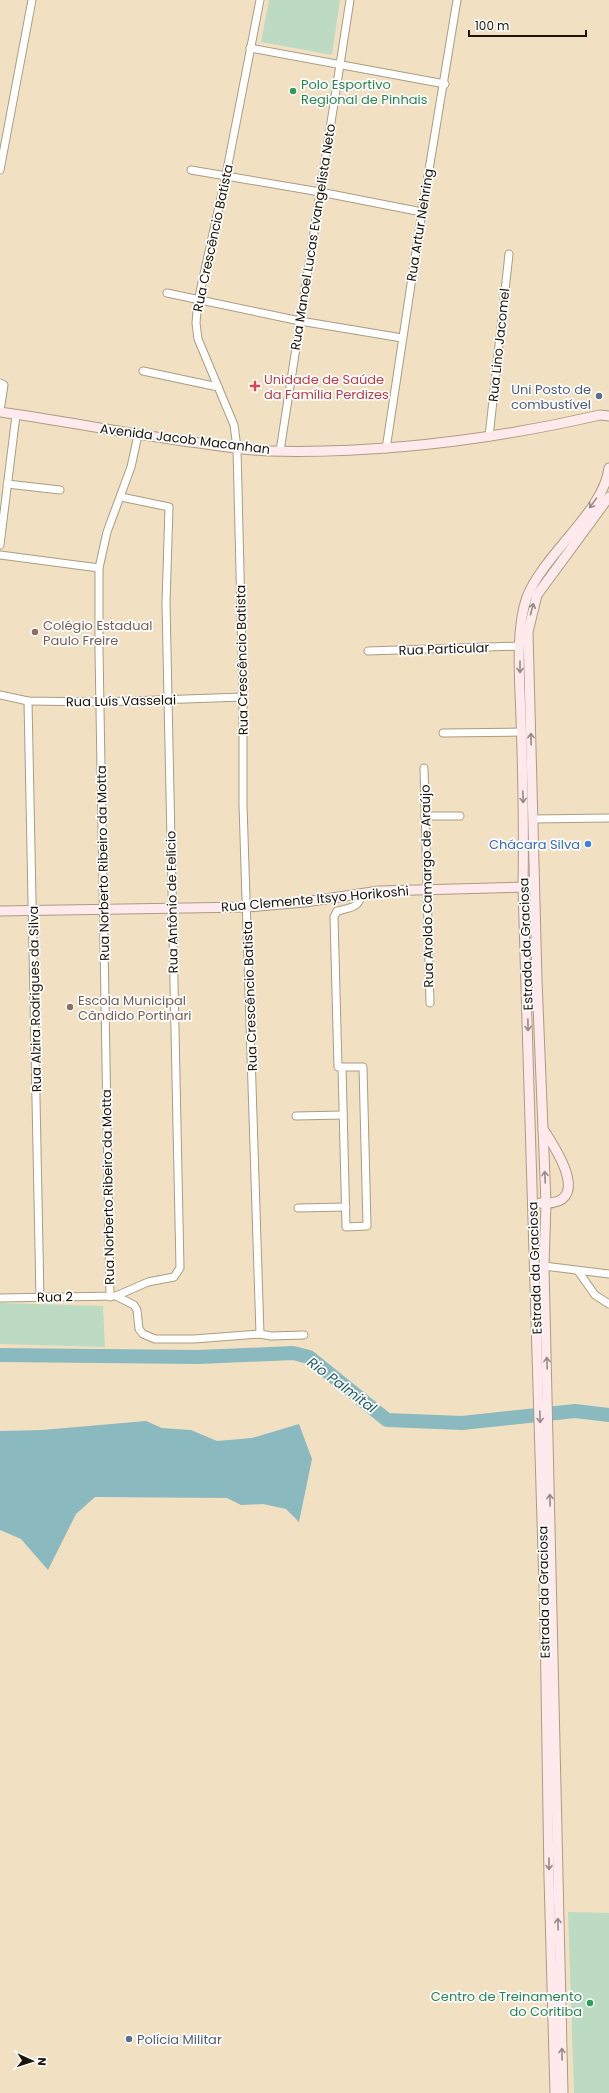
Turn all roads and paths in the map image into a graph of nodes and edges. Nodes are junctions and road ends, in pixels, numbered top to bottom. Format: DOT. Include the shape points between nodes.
graph roads {
  1 [pos="32,0"];
  2 [pos="260,0"];
  3 [pos="350,0"];
  4 [pos="458,0"];
  5 [pos="250,48"];
  6 [pos="340,66"];
  7 [pos="444,84"];
  8 [pos="0,170"];
  9 [pos="191,170"];
  10 [pos="226,175"];
  11 [pos="320,192"];
  12 [pos="422,212"];
  13 [pos="509,254"];
  14 [pos="167,293"];
  15 [pos="198,301"];
  16 [pos="300,321"];
  17 [pos="402,338"];
  18 [pos="143,372"];
  19 [pos="0,383"];
  20 [pos="218,386"];
  21 [pos="0,411"];
  22 [pos="16,414"];
  23 [pos="609,416"];
  24 [pos="138,435"];
  25 [pos="489,437"];
  26 [pos="237,448"];
  27 [pos="386,450"];
  28 [pos="280,451"];
  29 [pos="609,468"];
  30 [pos="7,484"];
  31 [pos="60,490"];
  32 [pos="121,497"];
  33 [pos="609,497"];
  34 [pos="0,545"];
  35 [pos="0,555"];
  36 [pos="99,568"];
  37 [pos="520,646"];
  38 [pos="368,651"];
  39 [pos="0,695"];
  40 [pos="243,697"];
  41 [pos="28,701"];
  42 [pos="169,701"];
  43 [pos="100,702"];
  44 [pos="522,732"];
  45 [pos="443,733"];
  46 [pos="424,768"];
  47 [pos="425,816"];
  48 [pos="460,816"];
  49 [pos="609,818"];
  50 [pos="533,819"];
  51 [pos="535,887"];
  52 [pos="523,888"];
  53 [pos="426,890"];
  54 [pos="361,894"];
  55 [pos="247,907"];
  56 [pos="173,908"];
  57 [pos="104,909"];
  58 [pos="32,910"];
  59 [pos="0,911"];
  60 [pos="430,1003"];
  61 [pos="342,1067"];
  62 [pos="343,1115"];
  63 [pos="296,1116"];
  64 [pos="543,1129"];
  65 [pos="533,1202"];
  66 [pos="546,1203"];
  67 [pos="346,1207"];
  68 [pos="298,1208"];
  69 [pos="544,1266"];
  70 [pos="578,1271"];
  71 [pos="609,1274"];
  72 [pos="113,1296"];
  73 [pos="0,1298"];
  74 [pos="40,1298"];
  75 [pos="609,1304"];
  76 [pos="260,1334"];
  77 [pos="304,1335"];
  78 [pos="544,1402"];
  79 [pos="544,1432"];
  80 [pos="555,2093"];
  81 [pos="563,2093"];
  1 -- 8 [label="street"];
  2 -- 5 [label="street, Rua Crescêncio Batista"];
  3 -- 6 [label="street, Rua Manoel Lucas Evangelista Neto"];
  4 -- 7 [label="street, Rua Artur Nehring"];
  5 -- 6 [label="street"];
  5 -- 10 [label="street, Rua Crescêncio Batista"];
  6 -- 7 [label="street"];
  6 -- 11 [label="street, Rua Manoel Lucas Evangelista Neto"];
  7 -- 12 [label="street, Rua Artur Nehring"];
  9 -- 10 [label="street"];
  10 -- 11 [label="street"];
  10 -- 15 [label="street, Rua Crescêncio Batista"];
  11 -- 12 [label="street"];
  11 -- 16 [label="street, Rua Manoel Lucas Evangelista Neto"];
  12 -- 17 [label="street, Rua Artur Nehring"];
  13 -- 25 [label="street, Rua Lino Jacomel"];
  14 -- 15 [label="street"];
  15 -- 16 [label="street"];
  15 -- 20 [label="street, Rua Crescêncio Batista" via="198,339"];
  16 -- 17 [label="street"];
  16 -- 28 [label="street, Rua Manoel Lucas Evangelista Neto"];
  17 -- 27 [label="street, Rua Artur Nehring"];
  18 -- 20 [label="street"];
  19 -- 21 [label="street" via="4,385"];
  20 -- 26 [label="street, Rua Crescêncio Batista" via="234,425"];
  21 -- 22 [label="main road, Avenida Jacob Macanhan"];
  22 -- 24 [label="main road, Avenida Jacob Macanhan"];
  22 -- 30 [label="street"];
  23 -- 25 [label="main road, Avenida Jacob Macanhan" via="600,415"];
  24 -- 26 [label="main road, Avenida Jacob Macanhan"];
  24 -- 32 [label="street, Rua Norberto Ribeiro da Motta"];
  25 -- 27 [label="main road, Avenida Jacob Macanhan"];
  26 -- 28 [label="main road, Avenida Jacob Macanhan"];
  26 -- 40 [label="street, Rua Crescêncio Batista"];
  27 -- 28 [label="main road, Avenida Jacob Macanhan"];
  29 -- 37 [label="main road, Estrada da Graciosa, one-way" via="604,486 596,500 532,586 522,617"];
  30 -- 31 [label="street"];
  30 -- 34 [label="street"];
  32 -- 36 [label="street, Rua Norberto Ribeiro da Motta" via="107,532"];
  32 -- 42 [label="street, Rua Antônio de Felício" via="169,507 166,602"];
  50 -- 33 [label="main road, Estrada da Graciosa, one-way" via="528,632 531,612 536,595 545,581"];
  35 -- 36 [label="street"];
  36 -- 43 [label="street, Rua Norberto Ribeiro da Motta"];
  37 -- 38 [label="street, Rua Particular"];
  37 -- 44 [label="main road, Estrada da Graciosa, one-way"];
  39 -- 41 [label="street, Rua Luís Vasselai"];
  40 -- 42 [label="street, Rua Luís Vasselai"];
  40 -- 55 [label="street, Rua Crescêncio Batista" via="243,805"];
  41 -- 43 [label="street, Rua Luís Vasselai"];
  41 -- 58 [label="street, Rua Alzira Rodrigues da Silva"];
  42 -- 43 [label="street, Rua Luís Vasselai"];
  42 -- 56 [label="street, Rua Antônio de Felício"];
  43 -- 57 [label="street, Rua Norberto Ribeiro da Motta"];
  44 -- 45 [label="street"];
  44 -- 52 [label="main road, Estrada da Graciosa, one-way"];
  46 -- 47 [label="street, Rua Aroldo Camargo de Araújo"];
  47 -- 48 [label="street"];
  47 -- 53 [label="street, Rua Aroldo Camargo de Araújo"];
  49 -- 50 [label="street"];
  50 -- 51 [label="main road, Estrada da Graciosa"];
  51 -- 52 [label="main road, Rua Clemente Itsyo Horikoshi"];
  51 -- 64 [label="main road, Estrada da Graciosa"];
  52 -- 53 [label="main road, Rua Clemente Itsyo Horikoshi"];
  52 -- 65 [label="main road, Estrada da Graciosa, one-way"];
  53 -- 54 [label="main road, Rua Clemente Itsyo Horikoshi"];
  53 -- 60 [label="street, Rua Aroldo Camargo de Araújo"];
  54 -- 55 [label="main road, Rua Clemente Itsyo Horikoshi"];
  54 -- 61 [label="street" via="357,904 352,908 337,910 334,917 338,1067"];
  55 -- 56 [label="main road, Rua Clemente Itsyo Horikoshi"];
  55 -- 76 [label="street, Rua Crescêncio Batista"];
  56 -- 57 [label="main road, Rua Clemente Itsyo Horikoshi"];
  56 -- 72 [label="street, Rua Antônio de Felício" via="180,1268 174,1277 148,1282"];
  57 -- 58 [label="main road, Rua Clemente Itsyo Horikoshi"];
  57 -- 72 [label="street, Rua Norberto Ribeiro da Motta"];
  58 -- 59 [label="main road, Rua Clemente Itsyo Horikoshi"];
  58 -- 74 [label="street, Rua Alzira Rodrigues da Silva"];
  61 -- 62 [label="street"];
  61 -- 67 [label="street" via="363,1067 367,1226 346,1227"];
  62 -- 63 [label="street"];
  62 -- 67 [label="street"];
  66 -- 64 [label="main road, Estrada da Graciosa, one-way"];
  64 -- 66 [label="main road" via="565,1165 568,1183 566,1194 561,1201"];
  65 -- 66 [label="main road"];
  65 -- 78 [label="main road, Estrada da Graciosa"];
  66 -- 69 [label="main road, Estrada da Graciosa"];
  67 -- 68 [label="street"];
  69 -- 70 [label="street"];
  78 -- 69 [label="main road, Estrada da Graciosa, one-way"];
  70 -- 71 [label="street"];
  70 -- 75 [label="street" via="595,1295"];
  72 -- 74 [label="street, Rua 2"];
  72 -- 76 [label="street" via="134,1305 139,1329 149,1337 194,1339"];
  73 -- 74 [label="street, Rua 2"];
  76 -- 77 [label="street"];
  78 -- 79 [label="main road, Estrada da Graciosa"];
  79 -- 80 [label="main road, Estrada da Graciosa, one-way"];
  81 -- 79 [label="main road, Estrada da Graciosa, one-way"];
}
